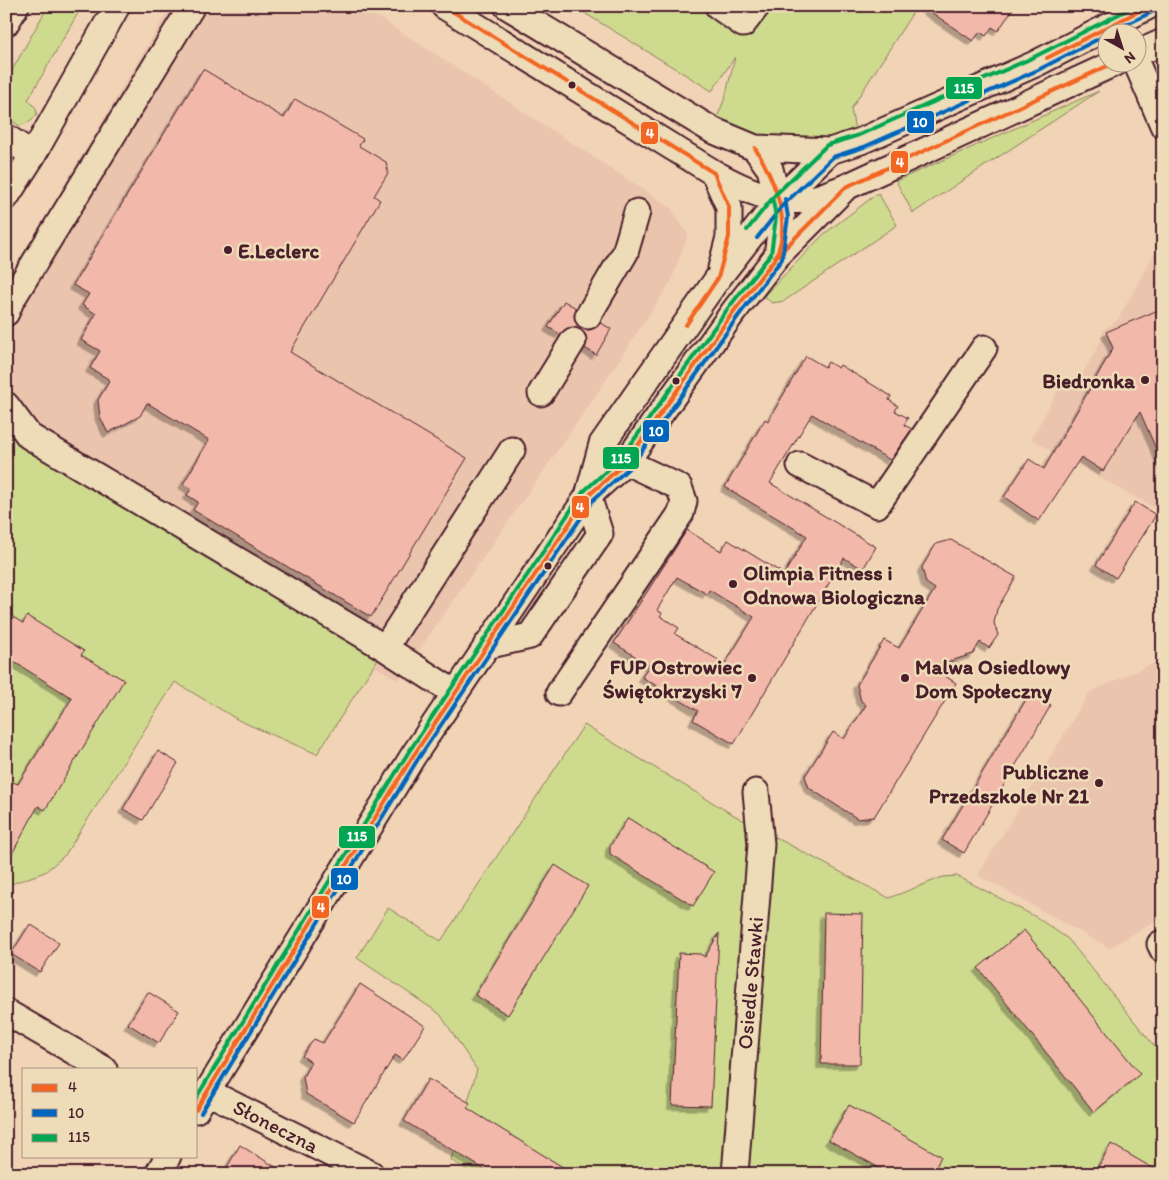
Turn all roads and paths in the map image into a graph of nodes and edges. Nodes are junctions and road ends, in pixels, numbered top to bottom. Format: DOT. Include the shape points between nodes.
graph roads {
  1 [pos="16,6"];
  2 [pos="117,6"];
  3 [pos="192,6"];
  4 [pos="444,6"];
  5 [pos="507,6"];
  6 [pos="718,6"];
  7 [pos="757,6"];
  8 [pos="1149,6"];
  9 [pos="1128,22"];
  10 [pos="6,23"];
  11 [pos="1096,38"];
  12 [pos="1163,42"];
  13 [pos="1146,50"];
  14 [pos="1096,72"];
  15 [pos="1140,72"];
  16 [pos="1163,125"];
  17 [pos="6,137"];
  18 [pos="755,148"];
  19 [pos="830,151"];
  20 [pos="33,155"];
  21 [pos="714,173"];
  22 [pos="846,187"];
  23 [pos="6,197"];
  24 [pos="779,200"];
  25 [pos="637,212"];
  26 [pos="777,256"];
  27 [pos="718,278"];
  28 [pos="6,313"];
  29 [pos="588,316"];
  30 [pos="573,341"];
  31 [pos="984,348"];
  32 [pos="541,393"];
  33 [pos="6,405"];
  34 [pos="512,450"];
  35 [pos="626,462"];
  36 [pos="800,465"];
  37 [pos="588,496"];
  38 [pos="385,648"];
  39 [pos="455,693"];
  40 [pos="559,693"];
  41 [pos="756,792"];
  42 [pos="1163,943"];
  43 [pos="1163,950"];
  44 [pos="6,1012"];
  45 [pos="102,1068"];
  46 [pos="202,1101"];
  47 [pos="167,1158"];
  48 [pos="158,1174"];
  49 [pos="371,1174"];
  50 [pos="735,1174"];
  1 -- 10 [label="street"];
  2 -- 20 [label="street"];
  3 -- 28 [label="street"];
  4 -- 21 [label="street"];
  5 -- 18 [label="street" via="712,130"];
  6 -- 7 [label="street" via="743,24"];
  8 -- 9 [label="street"];
  11 -- 19 [label="street" via="861,141"];
  12 -- 13 [label="street"];
  14 -- 22 [label="street"];
  15 -- 16 [label="street"];
  17 -- 20 [label="street"];
  18 -- 19 [label="street"];
  18 -- 24 [label="street" via="770,169"];
  19 -- 24 [label="street"];
  20 -- 23 [label="street"];
  21 -- 24 [label="street" via="744,189"];
  21 -- 27 [label="street" via="729,207 729,237"];
  22 -- 24 [label="street" via="808,200"];
  22 -- 26 [label="street"];
  24 -- 26 [label="street" via="782,217"];
  24 -- 27 [label="street"];
  25 -- 29 [label="street" via="625,253"];
  26 -- 35 [label="street"];
  27 -- 37 [label="street" via="602,444"];
  30 -- 32 [label="street"];
  31 -- 36 [label="street" via="877,505"];
  33 -- 38 [label="street" via="29,436"];
  34 -- 38 [label="street"];
  35 -- 37 [label="street"];
  35 -- 40 [label="street" via="679,487 684,501 681,513"];
  37 -- 39 [label="street"];
  38 -- 39 [label="street"];
  39 -- 46 [label="street"];
  41 -- 50 [label="street, Osiedle Stawki" via="760,854"];
  42 -- 43 [label="street" via="1160,944"];
  44 -- 45 [label="street"];
  46 -- 49 [label="street, Słoneczna"];
  47 -- 48 [label="street"];
}
